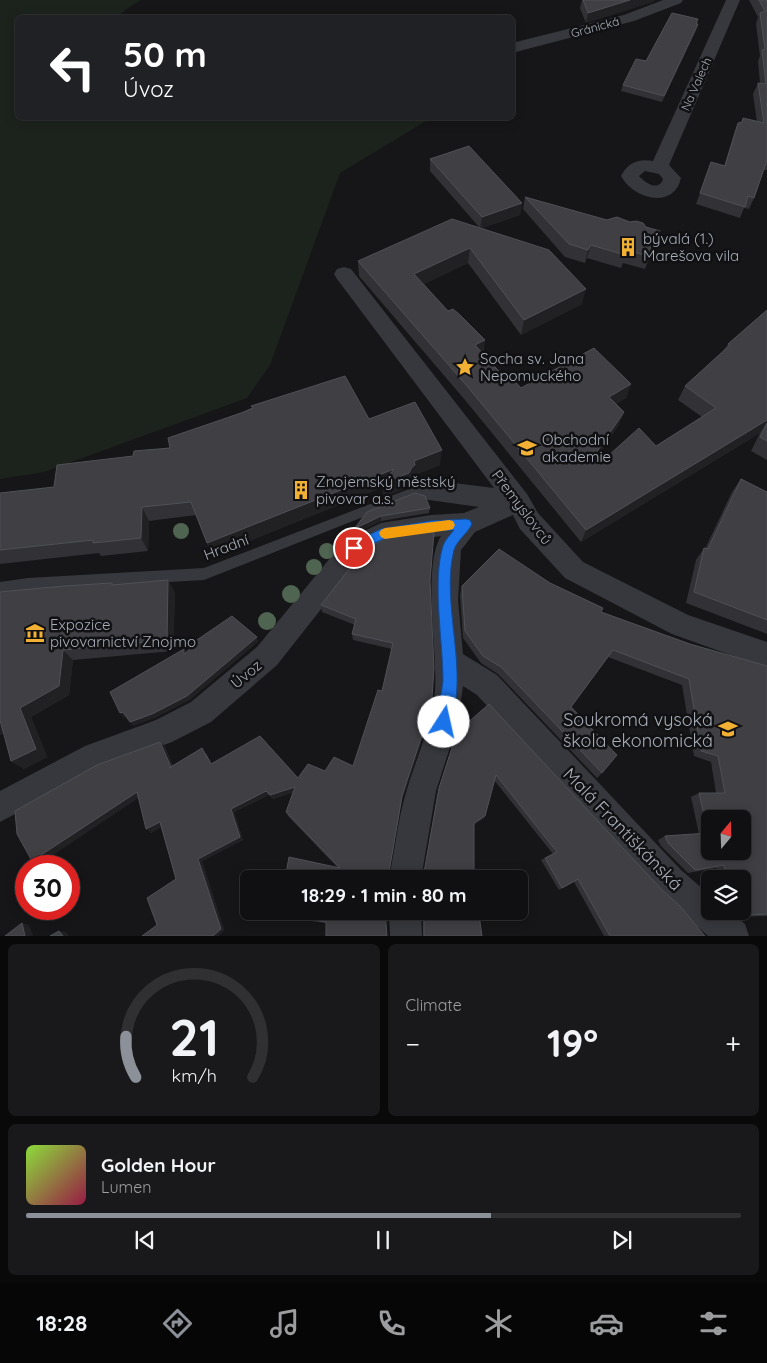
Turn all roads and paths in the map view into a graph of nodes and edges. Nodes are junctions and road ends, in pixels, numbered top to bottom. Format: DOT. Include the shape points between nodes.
graph roads {
  1 [pos="676,0"];
  2 [pos="733,0"];
  3 [pos="515,47"];
  4 [pos="659,167"];
  5 [pos="344,274"];
  6 [pos="422,488"];
  7 [pos="518,501"];
  8 [pos="466,524"];
  9 [pos="0,588"];
  10 [pos="767,655"];
  11 [pos="450,661"];
  12 [pos="0,807"];
  13 [pos="407,870"];
  14 [pos="405,920"];
  15 [pos="732,935"];
  16 [pos="406,936"];
  1 -- 3 [label="street, Gránická" via="629,18"];
  2 -- 4 [label="street, Na Valech"];
  5 -- 7 [label="street, Přemyslovců"];
  6 -- 7 [label="street"];
  6 -- 9 [label="lane, Hradní" via="204,574"];
  7 -- 8 [label="street"];
  7 -- 10 [label="street, Přemyslovců" via="529,520 574,570 681,625"];
  8 -- 11 [label="street" via="449,546 445,579"];
  8 -- 12 [label="street, Úvoz" via="381,534 354,548 267,656 201,712 162,732 95,756"];
  11 -- 13 [label="street" via="444,722 421,791"];
  11 -- 15 [label="street, Malá Františkánská" via="487,685 670,881"];
  14 -- 16 [label="street"];
}
